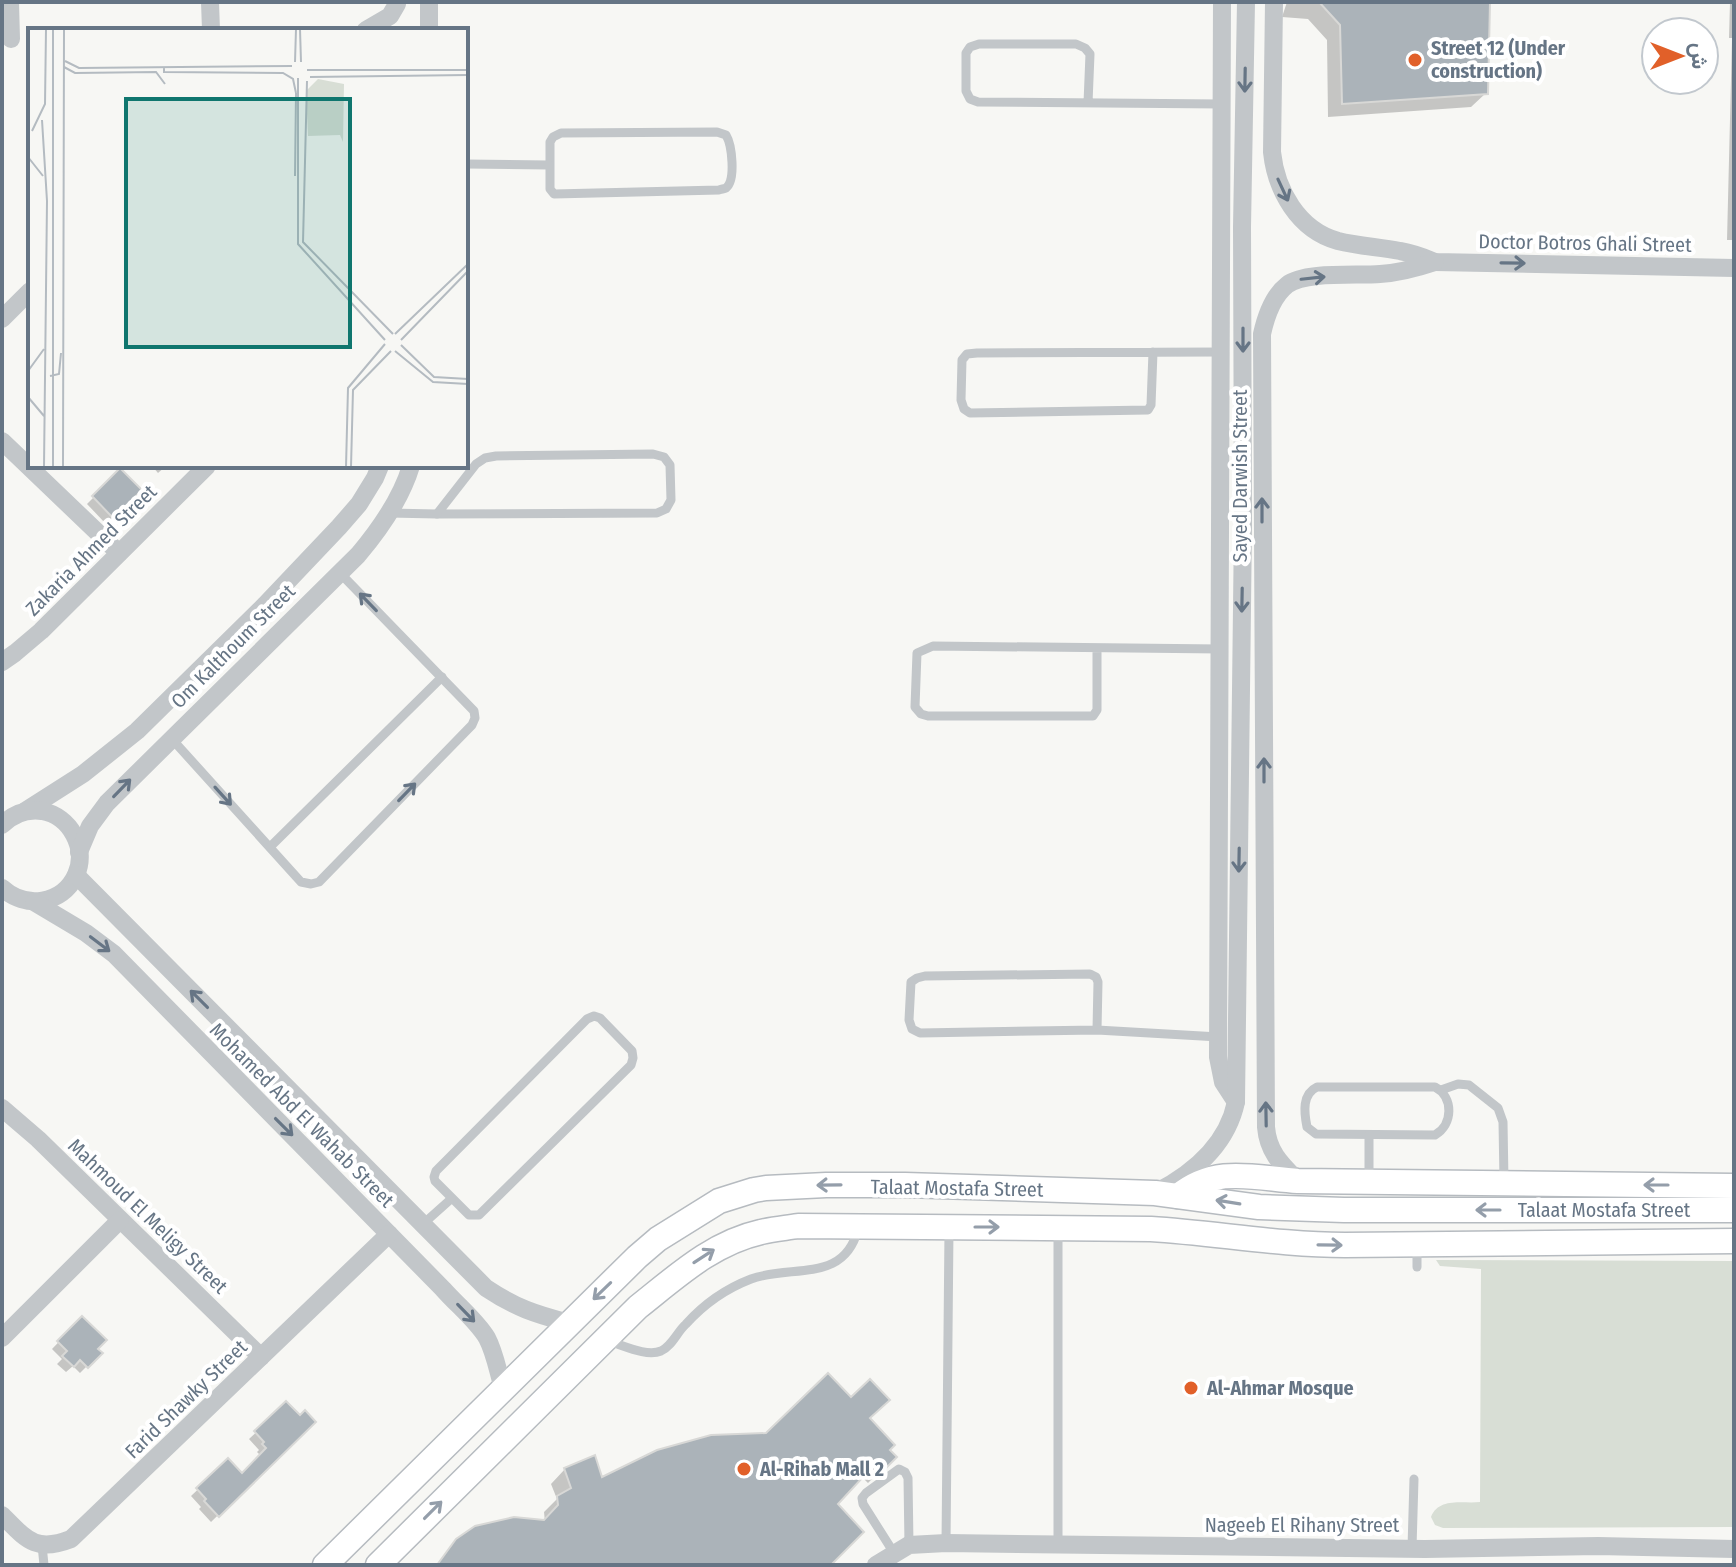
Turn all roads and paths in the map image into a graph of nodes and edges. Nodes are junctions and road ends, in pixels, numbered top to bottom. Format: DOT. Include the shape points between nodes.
graph roads {
  1 [pos="10,2"];
  2 [pos="210,2"];
  3 [pos="429,2"];
  4 [pos="1222,2"];
  5 [pos="1246,2"];
  6 [pos="1274,2"];
  7 [pos="397,3"];
  8 [pos="211,28"];
  9 [pos="369,28"];
  10 [pos="397,28"];
  11 [pos="429,28"];
  12 [pos="28,38"];
  13 [pos="6,41"];
  14 [pos="1088,103"];
  15 [pos="1221,104"];
  16 [pos="468,164"];
  17 [pos="549,165"];
  18 [pos="1221,227"];
  19 [pos="1242,227"];
  20 [pos="1435,262"];
  21 [pos="1734,268"];
  22 [pos="28,293"];
  23 [pos="2,319"];
  24 [pos="1153,352"];
  25 [pos="1221,352"];
  26 [pos="2,441"];
  27 [pos="28,466"];
  28 [pos="30,468"];
  29 [pos="205,468"];
  30 [pos="379,468"];
  31 [pos="410,468"];
  32 [pos="389,513"];
  33 [pos="437,514"];
  34 [pos="1221,525"];
  35 [pos="1243,525"];
  36 [pos="119,553"];
  37 [pos="339,572"];
  38 [pos="1097,649"];
  39 [pos="1220,649"];
  40 [pos="2,662"];
  41 [pos="442,677"];
  42 [pos="171,738"];
  43 [pos="25,811"];
  44 [pos="3,823"];
  45 [pos="270,847"];
  46 [pos="79,852"];
  47 [pos="76,875"];
  48 [pos="4,891"];
  49 [pos="34,902"];
  50 [pos="1097,1030"];
  51 [pos="1220,1037"];
  52 [pos="1441,1090"];
  53 [pos="1236,1102"];
  54 [pos="2,1108"];
  55 [pos="1369,1135"];
  56 [pos="1298,1181"];
  57 [pos="1369,1182"];
  58 [pos="1504,1184"];
  59 [pos="898,1185"];
  60 [pos="1734,1186"];
  61 [pos="1166,1195"];
  62 [pos="451,1199"];
  63 [pos="1734,1210"];
  64 [pos="120,1220"];
  65 [pos="423,1224"];
  66 [pos="858,1226"];
  67 [pos="898,1226"];
  68 [pos="949,1226"];
  69 [pos="1059,1227"];
  70 [pos="389,1234"];
  71 [pos="1734,1241"];
  72 [pos="569,1323"];
  73 [pos="2,1338"];
  74 [pos="605,1340"];
  75 [pos="261,1357"];
  76 [pos="503,1388"];
  77 [pos="1414,1479"];
  78 [pos="2,1515"];
  79 [pos="946,1543"];
  80 [pos="42,1545"];
  81 [pos="1058,1545"];
  82 [pos="1412,1548"];
  83 [pos="902,1549"];
  84 [pos="1734,1549"];
  85 [pos="44,1565"];
  86 [pos="325,1565"];
  87 [pos="378,1565"];
  88 [pos="876,1565"];
  1 -- 13 [label="street"];
  2 -- 8 [label="street"];
  3 -- 11 [label="street"];
  4 -- 15 [label="street"];
  5 -- 19 [label="street, Sayed Darwish Street, one-way"];
  6 -- 20 [label="street, one-way" via="1272,152 1284,196 1302,220 1325,236"];
  7 -- 9 [label="street" via="390,16"];
  7 -- 10 [label="street"];
  12 -- 13 [label="street"];
  14 -- 14 [label="lane" via="970,99 966,53 979,44 1076,44 1090,54"];
  14 -- 15 [label="lane"];
  15 -- 18 [label="street"];
  16 -- 17 [label="lane"];
  17 -- 17 [label="lane" via="554,194 719,190 731,181 731,145 717,132 561,133 550,142"];
  18 -- 19 [label="street"];
  18 -- 25 [label="street"];
  19 -- 35 [label="street, Sayed Darwish Street, one-way"];
  20 -- 21 [label="street, Doctor Botros Ghali Street, one-way"];
  56 -- 20 [label="street, Sayed Darwish Street, one-way" via="1275,1158 1266,1127 1262,334 1270,309 1288,284 1305,277 1391,273"];
  22 -- 23 [label="street"];
  24 -- 24 [label="lane" via="967,354 962,360 961,400 970,413 1148,410"];
  24 -- 25 [label="lane"];
  25 -- 34 [label="street"];
  26 -- 27 [label="street"];
  28 -- 36 [label="street"];
  29 -- 36 [label="street, Zakaria Ahmed Street"];
  30 -- 43 [label="street, Om Kalthoum Street" via="339,527 137,731"];
  31 -- 32 [label="street, Om Kalthoum Street"];
  32 -- 33 [label="lane"];
  32 -- 37 [label="street, Om Kalthoum Street"];
  33 -- 33 [label="lane" via="657,513 671,500 670,465 653,454 485,458"];
  34 -- 35 [label="street"];
  34 -- 39 [label="street"];
  35 -- 53 [label="street, Sayed Darwish Street, one-way"];
  36 -- 40 [label="street, Zakaria Ahmed Street"];
  41 -- 37 [label="lane, one-way"];
  37 -- 42 [label="street, Om Kalthoum Street"];
  38 -- 38 [label="lane" via="933,646 917,653 915,707 928,716 1093,716"];
  38 -- 39 [label="lane"];
  39 -- 51 [label="street"];
  41 -- 45 [label="lane"];
  45 -- 41 [label="lane, one-way" via="301,882 319,882 472,725 474,711"];
  42 -- 45 [label="lane, one-way"];
  46 -- 42 [label="street, Om Kalthoum Street, one-way" via="107,803"];
  43 -- 44 [label="street, Om Kalthoum Street"];
  43 -- 46 [label="street" via="61,819 71,828"];
  46 -- 47 [label="street, Om Kalthoum Street"];
  47 -- 49 [label="street" via="59,895"];
  65 -- 47 [label="street, Mohamed Abd El Wahab Street, one-way"];
  48 -- 49 [label="street, Mohamed Abd El Wahab Street"];
  49 -- 70 [label="street, Mohamed Abd El Wahab Street, one-way" via="114,954"];
  50 -- 50 [label="lane" via="920,1033 909,1020 911,982 925,976 1090,974 1098,982"];
  50 -- 51 [label="lane"];
  51 -- 53 [label="street" via="1219,1070"];
  52 -- 55 [label="lane" via="1448,1101 1448,1123 1441,1133"];
  52 -- 55 [label="lane" via="1322,1086 1307,1094 1311,1131"];
  52 -- 58 [label="lane" via="1469,1085 1498,1108"];
  53 -- 61 [label="street, Sayed Darwish Street" via="1226,1131 1209,1154"];
  54 -- 64 [label="street, Mahmoud El Meligy Street"];
  55 -- 57 [label="lane"];
  56 -- 57 [label="street"];
  56 -- 61 [label="street" via="1218,1176"];
  57 -- 58 [label="street"];
  60 -- 58 [label="street, one-way"];
  59 -- 61 [label="street, Talaat Mostafa Street"];
  59 -- 67 [label="street"];
  59 -- 72 [label="street, Talaat Mostafa Street, one-way" via="766,1188 719,1201 658,1239"];
  63 -- 61 [label="street, Talaat Mostafa Street, one-way" via="1344,1210 1259,1207"];
  62 -- 62 [label="lane" via="469,1215 479,1215 631,1065 632,1051 600,1018 587,1019 436,1171 435,1181"];
  62 -- 65 [label="lane"];
  64 -- 73 [label="street"];
  64 -- 75 [label="street, Mahmoud El Meligy Street"];
  65 -- 72 [label="street, Mohamed Abd El Wahab Street" via="486,1288 510,1304"];
  66 -- 67 [label="street, Talaat Mostafa Street"];
  74 -- 66 [label="street, Talaat Mostafa Street, one-way" via="674,1277 735,1240 798,1226"];
  66 -- 74 [label="lane" via="848,1252 833,1265 774,1273 731,1288 696,1313 663,1350 649,1353"];
  67 -- 68 [label="street, Talaat Mostafa Street"];
  68 -- 69 [label="street, Talaat Mostafa Street, one-way"];
  68 -- 79 [label="lane"];
  69 -- 71 [label="street, Talaat Mostafa Street, one-way" via="1201,1232 1417,1256"];
  69 -- 81 [label="lane"];
  70 -- 75 [label="street, Farid Shawky Street"];
  70 -- 76 [label="street, Mohamed Abd El Wahab Street, one-way" via="478,1326"];
  72 -- 76 [label="street, Talaat Mostafa Street"];
  87 -- 74 [label="street, Talaat Mostafa Street, one-way"];
  75 -- 80 [label="street, Farid Shawky Street" via="71,1539"];
  76 -- 86 [label="street, Talaat Mostafa Street"];
  77 -- 82 [label="lane"];
  78 -- 80 [label="street" via="26,1539"];
  79 -- 81 [label="street, Nageeb El Rihany Street"];
  79 -- 83 [label="street, Nageeb El Rihany Street"];
  80 -- 85 [label="lane"];
  81 -- 82 [label="street, Nageeb El Rihany Street"];
  82 -- 84 [label="street, Nageeb El Rihany Street"];
  83 -- 83 [label="lane" via="908,1478 899,1469 862,1498"];
  83 -- 88 [label="street"];
}
